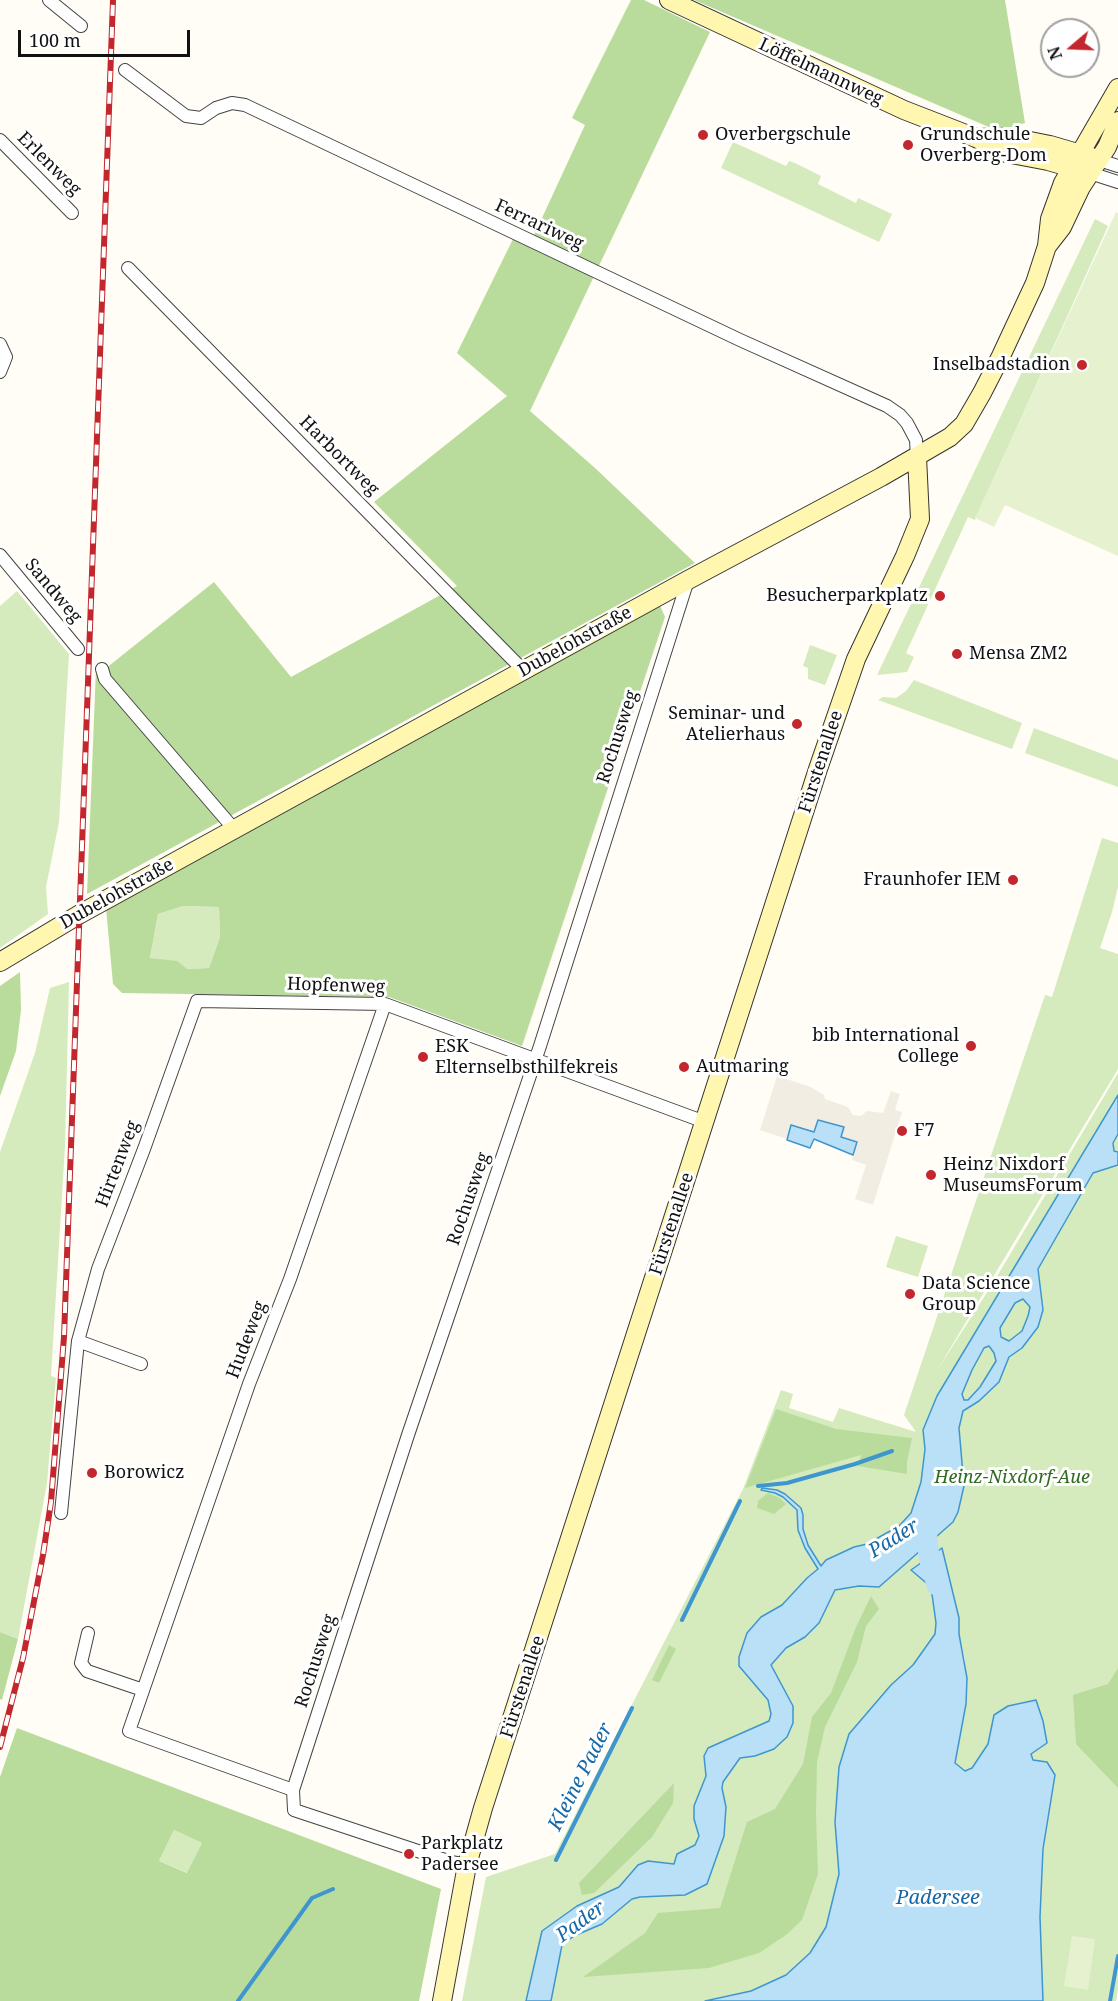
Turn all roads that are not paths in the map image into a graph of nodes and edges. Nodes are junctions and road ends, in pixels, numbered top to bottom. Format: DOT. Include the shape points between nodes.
graph roads {
  1 [pos="49,0"];
  2 [pos="669,0"];
  3 [pos="81,26"];
  4 [pos="125,70"];
  5 [pos="1118,88"];
  6 [pos="1118,121"];
  7 [pos="0,140"];
  8 [pos="1076,161"];
  9 [pos="1094,166"];
  10 [pos="1118,166"];
  11 [pos="1118,182"];
  12 [pos="72,213"];
  13 [pos="1047,246"];
  14 [pos="128,268"];
  15 [pos="0,344"];
  16 [pos="0,372"];
  17 [pos="917,457"];
  18 [pos="0,555"];
  19 [pos="688,580"];
  20 [pos="666,592"];
  21 [pos="675,619"];
  22 [pos="78,649"];
  23 [pos="102,669"];
  24 [pos="524,671"];
  25 [pos="234,829"];
  26 [pos="0,962"];
  27 [pos="197,1000"];
  28 [pos="385,1004"];
  29 [pos="536,1059"];
  30 [pos="705,1122"];
  31 [pos="78,1341"];
  32 [pos="141,1364"];
  33 [pos="61,1513"];
  34 [pos="88,1633"];
  35 [pos="143,1689"];
  36 [pos="293,1790"];
  37 [pos="467,1864"];
  38 [pos="442,2001"];
  1 -- 3 [label="street"];
  2 -- 8 [label="street, Löffelmannweg" via="904,110 1006,153"];
  4 -- 17 [label="street, Ferrariweg" via="186,116 201,118 232,103 245,105 887,406 907,423 916,440"];
  5 -- 8 [label="street"];
  6 -- 9 [label="street"];
  7 -- 12 [label="street, Erlenweg"];
  8 -- 9 [label="street, Löffelmannweg"];
  8 -- 13 [label="street" via="1050,219"];
  9 -- 10 [label="street"];
  9 -- 11 [label="street"];
  9 -- 13 [label="street" via="1062,227"];
  13 -- 17 [label="street, Dubelohstraße" via="1006,347 964,424"];
  14 -- 24 [label="street, Harbortweg"];
  15 -- 16 [label="street" via="6,357"];
  17 -- 19 [label="street, Dubelohstraße"];
  17 -- 30 [label="street, Fürstenallee" via="920,519 843,693"];
  18 -- 22 [label="street, Sandweg"];
  19 -- 20 [label="street, Dubelohstraße"];
  19 -- 21 [label="street, Rochusweg"];
  20 -- 21 [label="street"];
  20 -- 24 [label="street, Dubelohstraße"];
  21 -- 29 [label="street, Rochusweg"];
  23 -- 25 [label="street" via="105,679"];
  24 -- 25 [label="street, Dubelohstraße"];
  25 -- 26 [label="street, Dubelohstraße"];
  27 -- 28 [label="street, Hopfenweg"];
  27 -- 31 [label="street, Hirtenweg" via="98,1269"];
  28 -- 29 [label="street, Hopfenweg"];
  28 -- 35 [label="street, Hudeweg"];
  29 -- 30 [label="street, Hopfenweg"];
  29 -- 36 [label="street, Rochusweg"];
  30 -- 37 [label="street, Fürstenallee"];
  31 -- 32 [label="street"];
  31 -- 33 [label="street, Hirtenweg"];
  34 -- 35 [label="street" via="81,1663 87,1671"];
  35 -- 36 [label="street, Hudeweg" via="129,1731"];
  36 -- 37 [label="street" via="294,1810"];
  37 -- 38 [label="street, Fürstenallee"];
}
